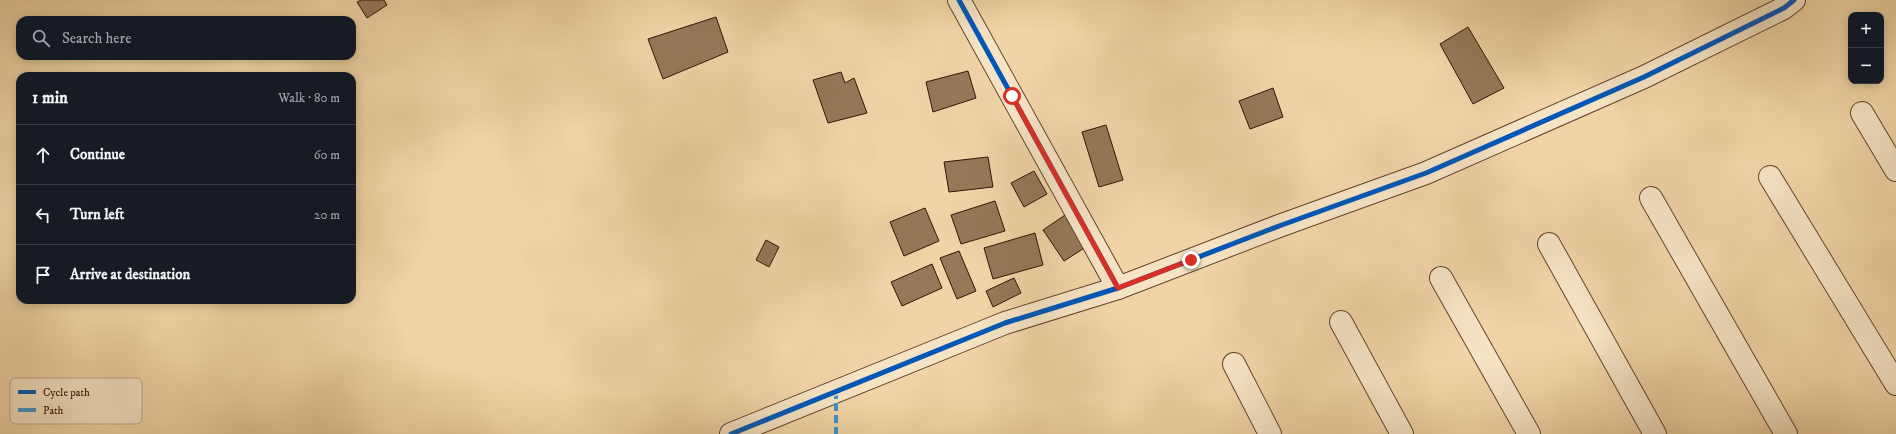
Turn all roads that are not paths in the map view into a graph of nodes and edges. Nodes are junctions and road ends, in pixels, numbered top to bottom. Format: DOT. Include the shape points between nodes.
graph roads {
  1 [pos="959,0"];
  2 [pos="1794,0"];
  3 [pos="1862,113"];
  4 [pos="1896,170"];
  5 [pos="1770,177"];
  6 [pos="1651,198"];
  7 [pos="1549,244"];
  8 [pos="1441,278"];
  9 [pos="1118,288"];
  10 [pos="1341,322"];
  11 [pos="1234,364"];
  12 [pos="1896,384"];
  13 [pos="731,434"];
  14 [pos="1270,434"];
  15 [pos="1402,434"];
  16 [pos="1529,434"];
  17 [pos="1655,434"];
  18 [pos="1786,434"];
  1 -- 9 [label="street"];
  2 -- 9 [label="street" via="1784,8 1644,77 1426,173"];
  3 -- 4 [label="street"];
  5 -- 12 [label="street"];
  6 -- 18 [label="street"];
  7 -- 17 [label="street"];
  8 -- 16 [label="street"];
  9 -- 13 [label="street" via="1005,323"];
  10 -- 15 [label="street"];
  11 -- 14 [label="street"];
}
